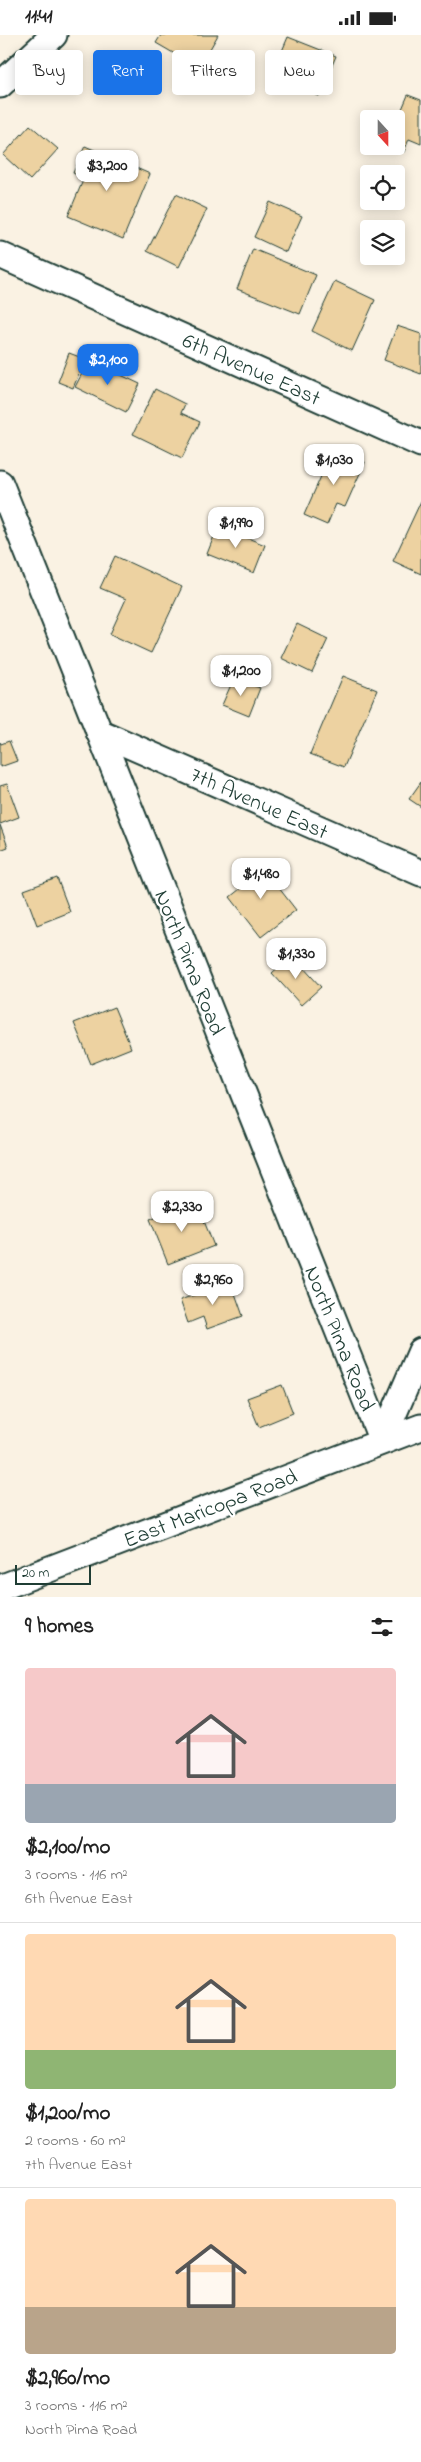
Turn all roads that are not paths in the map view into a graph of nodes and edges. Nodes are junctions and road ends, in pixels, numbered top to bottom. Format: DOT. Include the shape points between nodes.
graph roads {
  1 [pos="54,35"];
  2 [pos="0,85"];
  3 [pos="0,255"];
  4 [pos="421,444"];
  5 [pos="0,483"];
  6 [pos="99,732"];
  7 [pos="421,873"];
  8 [pos="421,1351"];
  9 [pos="421,1427"];
  10 [pos="382,1441"];
  11 [pos="0,1588"];
  1 -- 2 [label="street"];
  3 -- 4 [label="street, 6th Avenue East"];
  5 -- 6 [label="street, North Pima Road"];
  6 -- 7 [label="street, 7th Avenue East"];
  6 -- 10 [label="street, North Pima Road"];
  8 -- 10 [label="street"];
  9 -- 10 [label="street, East Maricopa Road"];
  10 -- 11 [label="street, East Maricopa Road"];
}
